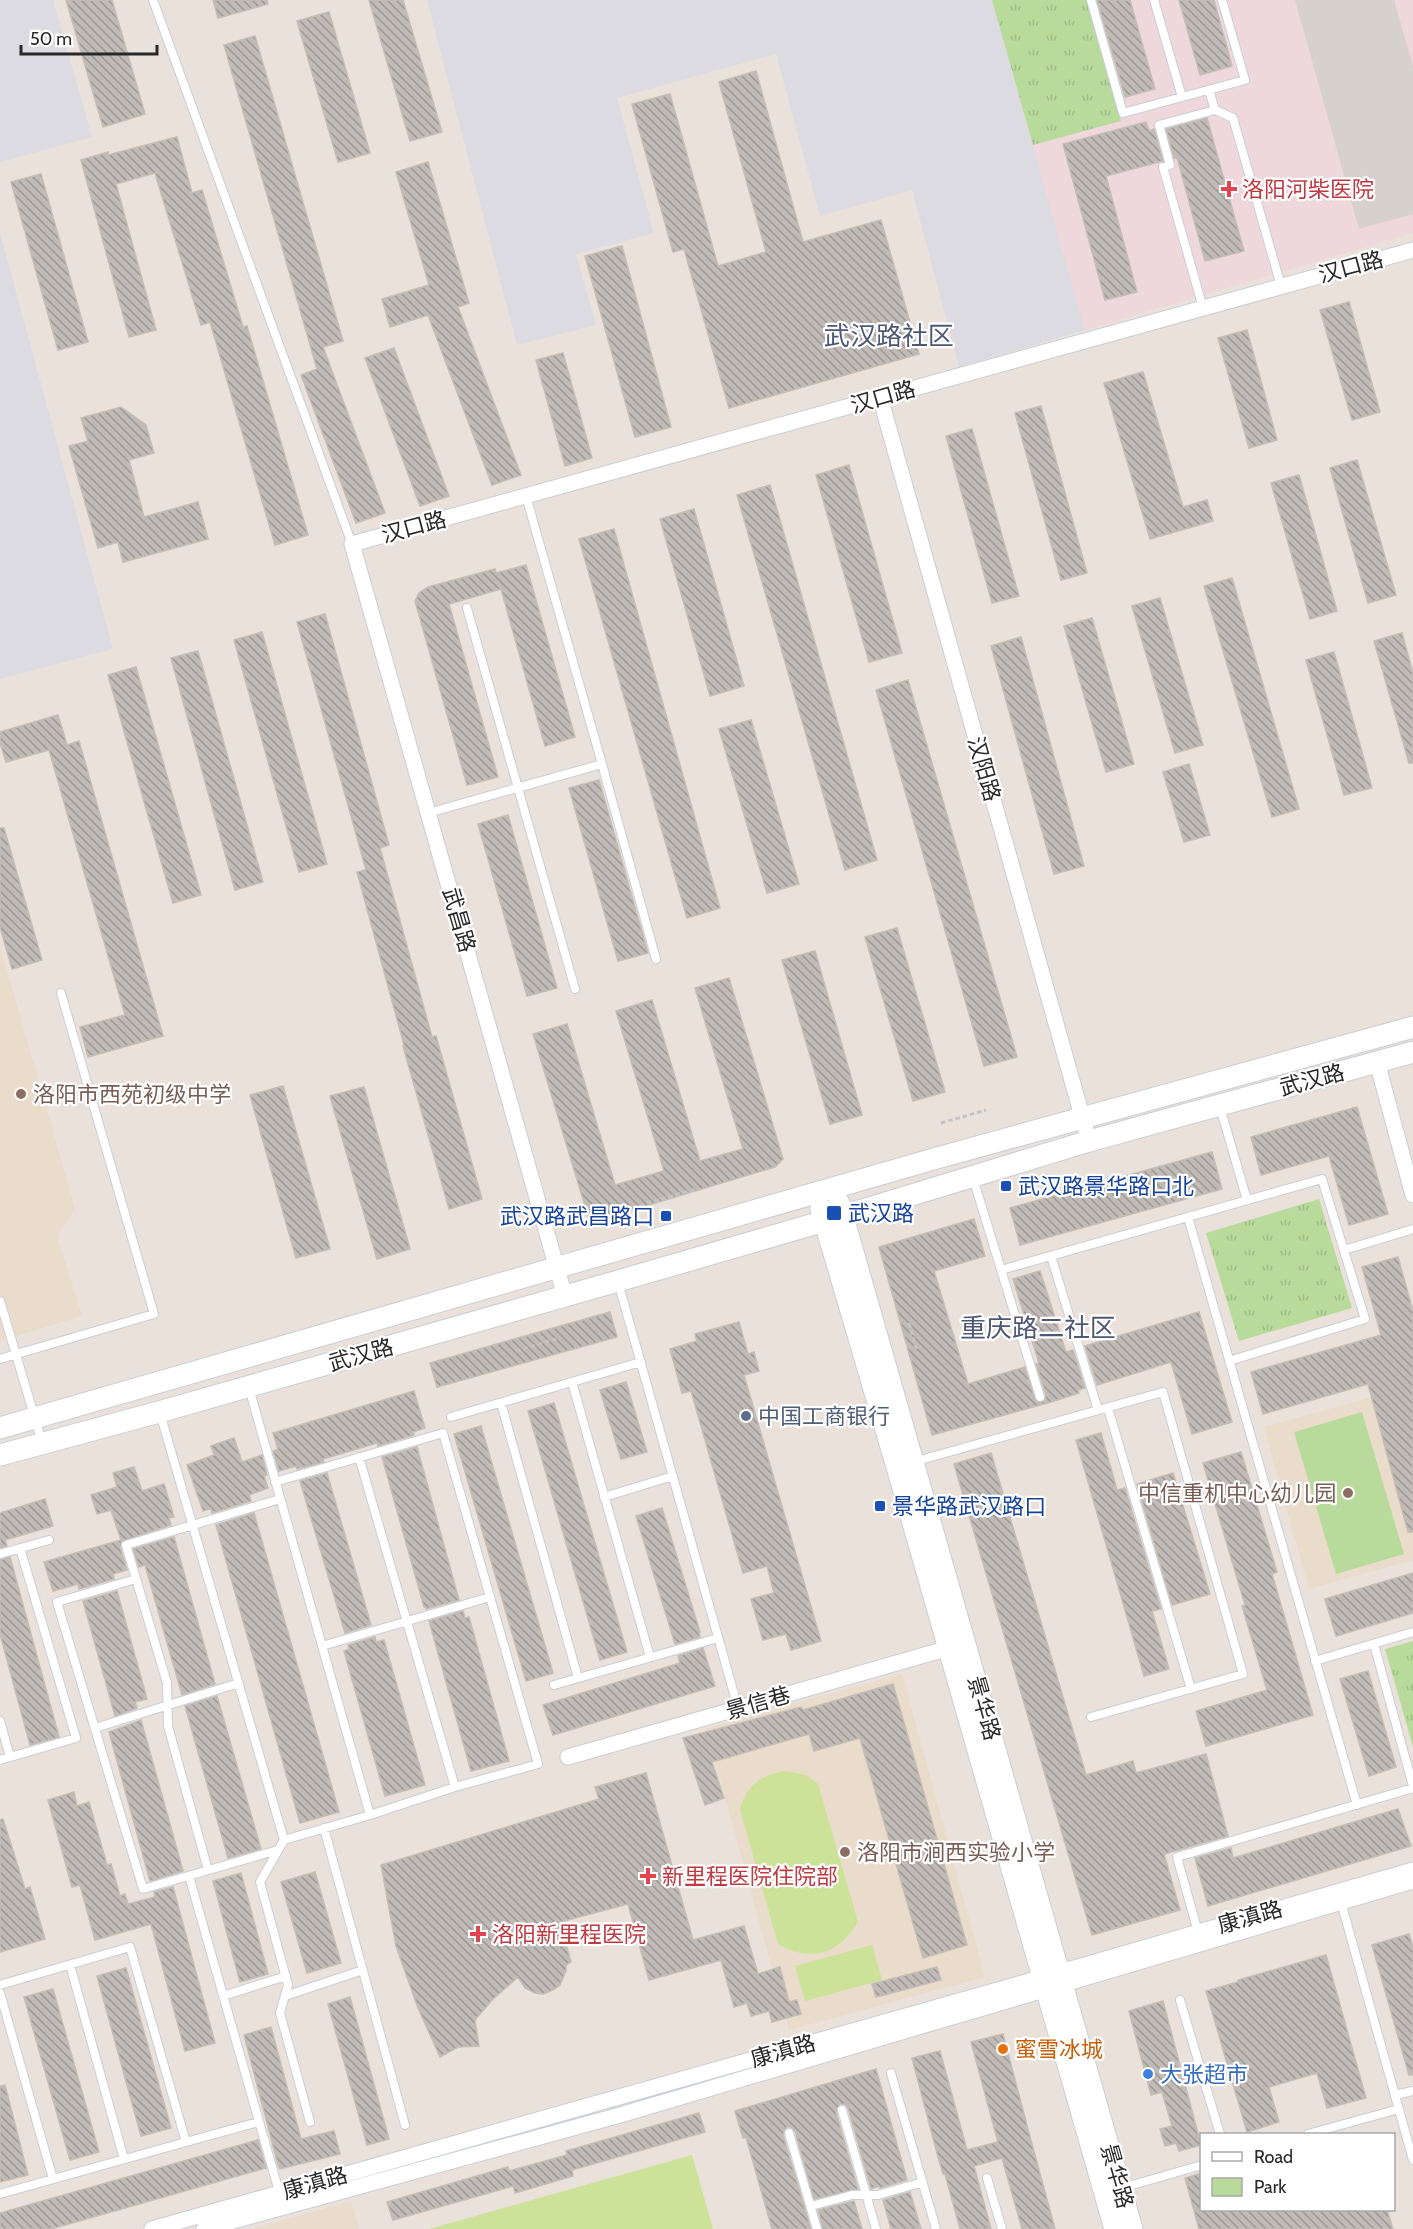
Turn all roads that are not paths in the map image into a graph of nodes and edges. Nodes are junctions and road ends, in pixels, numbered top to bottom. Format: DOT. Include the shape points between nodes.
graph roads {
  1 [pos="153,0"];
  2 [pos="1091,0"];
  3 [pos="1154,0"];
  4 [pos="1222,0"];
  5 [pos="1209,90"];
  6 [pos="1182,97"];
  7 [pos="1215,110"];
  8 [pos="1413,250"];
  9 [pos="1281,286"];
  10 [pos="1203,308"];
  11 [pos="880,397"];
  12 [pos="526,496"];
  13 [pos="352,544"];
  14 [pos="467,608"];
  15 [pos="602,764"];
  16 [pos="518,788"];
  17 [pos="428,813"];
  18 [pos="656,959"];
  19 [pos="575,989"];
  20 [pos="62,993"];
  21 [pos="1413,1027"];
  22 [pos="1413,1052"];
  23 [pos="1377,1062"];
  24 [pos="1219,1106"];
  25 [pos="1082,1118"];
  26 [pos="1089,1141"];
  27 [pos="972,1176"];
  28 [pos="825,1191"];
  29 [pos="1413,1195"];
  30 [pos="1247,1200"];
  31 [pos="1188,1217"];
  32 [pos="834,1219"];
  33 [pos="1413,1229"];
  34 [pos="1344,1250"];
  35 [pos="1051,1256"];
  36 [pos="557,1268"];
  37 [pos="1001,1270"];
  38 [pos="618,1281"];
  39 [pos="565,1296"];
  40 [pos="0,1301"];
  41 [pos="16,1354"];
  42 [pos="0,1359"];
  43 [pos="1229,1361"];
  44 [pos="641,1362"];
  45 [pos="572,1382"];
  46 [pos="249,1387"];
  47 [pos="1040,1397"];
  48 [pos="501,1403"];
  49 [pos="1108,1408"];
  50 [pos="1098,1410"];
  51 [pos="159,1412"];
  52 [pos="451,1417"];
  53 [pos="35,1418"];
  54 [pos="0,1428"];
  55 [pos="42,1444"];
  56 [pos="0,1455"];
  57 [pos="359,1457"];
  58 [pos="905,1464"];
  59 [pos="673,1476"];
  60 [pos="275,1482"];
  61 [pos="604,1497"];
  62 [pos="280,1499"];
  63 [pos="193,1525"];
  64 [pos="49,1540"];
  65 [pos="20,1548"];
  66 [pos="0,1554"];
  67 [pos="136,1579"];
  68 [pos="490,1597"];
  69 [pos="407,1621"];
  70 [pos="1413,1632"];
  71 [pos="718,1638"];
  72 [pos="1374,1644"];
  73 [pos="322,1646"];
  74 [pos="949,1648"];
  75 [pos="650,1657"];
  76 [pos="1315,1661"];
  77 [pos="578,1678"];
  78 [pos="239,1683"];
  79 [pos="554,1685"];
  80 [pos="1191,1689"];
  81 [pos="167,1705"];
  82 [pos="738,1708"];
  83 [pos="1091,1717"];
  84 [pos="0,1721"];
  85 [pos="95,1728"];
  86 [pos="568,1757"];
  87 [pos="10,1758"];
  88 [pos="0,1760"];
  89 [pos="455,1787"];
  90 [pos="1413,1787"];
  91 [pos="1356,1805"];
  92 [pos="370,1815"];
  93 [pos="324,1828"];
  94 [pos="284,1840"];
  95 [pos="278,1850"];
  96 [pos="208,1870"];
  97 [pos="1413,1870"];
  98 [pos="189,1876"];
  99 [pos="1413,1881"];
  100 [pos="1340,1897"];
  101 [pos="1198,1932"];
  102 [pos="70,1965"];
  103 [pos="363,1970"];
  104 [pos="286,1976"];
  105 [pos="1053,1980"];
  106 [pos="0,1984"];
  107 [pos="0,1993"];
  108 [pos="223,1996"];
  109 [pos="285,1996"];
  110 [pos="1180,2000"];
  111 [pos="891,2073"];
  112 [pos="1413,2091"];
  113 [pos="1395,2096"];
  114 [pos="1399,2109"];
  115 [pos="842,2110"];
  116 [pos="258,2122"];
  117 [pos="310,2122"];
  118 [pos="405,2125"];
  119 [pos="789,2133"];
  120 [pos="1220,2133"];
  121 [pos="1312,2133"];
  122 [pos="186,2142"];
  123 [pos="124,2159"];
  124 [pos="1413,2160"];
  125 [pos="1200,2166"];
  126 [pos="987,2178"];
  127 [pos="53,2179"];
  128 [pos="923,2182"];
  129 [pos="1113,2191"];
  130 [pos="0,2194"];
  131 [pos="866,2195"];
  132 [pos="281,2200"];
  133 [pos="811,2206"];
  134 [pos="152,2229"];
  135 [pos="204,2229"];
  136 [pos="817,2229"];
  137 [pos="876,2229"];
  138 [pos="936,2229"];
  139 [pos="1002,2229"];
  140 [pos="1115,2229"];
  141 [pos="1132,2229"];
  1 -- 13 [label="lane"];
  2 -- 6 [label="lane" via="1123,113"];
  3 -- 6 [label="lane"];
  4 -- 5 [label="lane" via="1245,80"];
  5 -- 6 [label="lane"];
  5 -- 7 [label="lane"];
  7 -- 9 [label="lane" via="1233,118"];
  7 -- 10 [label="lane" via="1159,125 1170,165 1163,167"];
  8 -- 9 [label="street, 汉口路"];
  9 -- 10 [label="street, 汉口路"];
  10 -- 11 [label="street, 汉口路"];
  11 -- 12 [label="street, 汉口路"];
  11 -- 25 [label="street, 汉阳路"];
  12 -- 13 [label="street, 汉口路"];
  12 -- 15 [label="lane"];
  13 -- 17 [label="street, 武昌路"];
  14 -- 16 [label="lane"];
  15 -- 16 [label="lane"];
  15 -- 18 [label="lane"];
  16 -- 17 [label="lane"];
  16 -- 19 [label="lane"];
  17 -- 36 [label="street, 武昌路"];
  20 -- 41 [label="lane" via="154,1314"];
  21 -- 25 [label="main road, 武汉路"];
  22 -- 23 [label="main road, 武汉路"];
  23 -- 24 [label="main road, 武汉路"];
  23 -- 29 [label="street"];
  24 -- 26 [label="main road, 武汉路"];
  24 -- 30 [label="lane"];
  25 -- 26 [label="street, 汉阳路"];
  25 -- 28 [label="main road, 武汉路"];
  26 -- 27 [label="main road, 武汉路"];
  27 -- 32 [label="main road, 武汉路"];
  27 -- 37 [label="lane"];
  28 -- 32 [label="main road, 景华路"];
  28 -- 36 [label="main road, 武汉路"];
  30 -- 31 [label="lane"];
  30 -- 34 [label="lane" via="1322,1179"];
  31 -- 35 [label="lane"];
  31 -- 43 [label="lane"];
  32 -- 38 [label="main road, 武汉路"];
  32 -- 58 [label="main road, 景华路"];
  33 -- 34 [label="lane"];
  34 -- 43 [label="lane" via="1365,1320"];
  35 -- 37 [label="lane"];
  35 -- 50 [label="lane"];
  36 -- 39 [label="street, 武昌路"];
  36 -- 53 [label="main road, 武汉路"];
  37 -- 47 [label="lane"];
  38 -- 39 [label="main road, 武汉路"];
  38 -- 44 [label="lane"];
  39 -- 46 [label="main road, 武汉路"];
  40 -- 41 [label="lane"];
  41 -- 42 [label="lane"];
  41 -- 53 [label="lane"];
  43 -- 76 [label="lane"];
  44 -- 45 [label="lane"];
  44 -- 59 [label="lane"];
  45 -- 48 [label="lane"];
  45 -- 61 [label="lane"];
  46 -- 51 [label="main road, 武汉路"];
  46 -- 60 [label="lane"];
  48 -- 52 [label="lane"];
  48 -- 77 [label="lane"];
  49 -- 50 [label="lane"];
  49 -- 80 [label="lane"];
  49 -- 80 [label="lane" via="1163,1392 1243,1674"];
  50 -- 58 [label="lane"];
  51 -- 55 [label="main road, 武汉路"];
  51 -- 63 [label="lane"];
  53 -- 54 [label="main road, 武汉路"];
  53 -- 55 [label="lane"];
  55 -- 56 [label="main road, 武汉路"];
  57 -- 60 [label="lane"];
  57 -- 68 [label="lane" via="443,1433"];
  57 -- 69 [label="lane"];
  58 -- 74 [label="main road, 景华路"];
  58 -- 105 [label="main road, 景华路"];
  59 -- 61 [label="lane"];
  59 -- 71 [label="lane"];
  60 -- 62 [label="lane"];
  61 -- 75 [label="lane"];
  62 -- 63 [label="lane"];
  62 -- 73 [label="lane"];
  63 -- 67 [label="lane" via="126,1545"];
  63 -- 78 [label="lane"];
  64 -- 65 [label="lane"];
  65 -- 66 [label="lane"];
  65 -- 87 [label="lane" via="76,1738"];
  67 -- 81 [label="lane" via="167,1683"];
  67 -- 85 [label="lane" via="57,1602"];
  68 -- 69 [label="lane"];
  68 -- 89 [label="lane" via="538,1764"];
  69 -- 73 [label="lane"];
  69 -- 89 [label="lane"];
  70 -- 72 [label="lane"];
  71 -- 75 [label="lane"];
  71 -- 82 [label="lane"];
  72 -- 76 [label="lane"];
  72 -- 90 [label="lane"];
  73 -- 92 [label="lane"];
  74 -- 82 [label="street, 景信巷"];
  74 -- 105 [label="main road, 景华路"];
  75 -- 77 [label="lane"];
  76 -- 91 [label="lane"];
  77 -- 79 [label="lane"];
  78 -- 81 [label="lane"];
  78 -- 94 [label="lane"];
  80 -- 83 [label="lane"];
  81 -- 85 [label="lane"];
  81 -- 96 [label="lane" via="168,1726"];
  82 -- 86 [label="street, 景信巷"];
  84 -- 87 [label="lane"];
  85 -- 98 [label="lane" via="143,1889"];
  87 -- 88 [label="lane"];
  89 -- 92 [label="lane"];
  90 -- 91 [label="lane"];
  91 -- 101 [label="lane" via="1177,1857"];
  92 -- 93 [label="lane"];
  93 -- 94 [label="lane"];
  93 -- 103 [label="lane"];
  94 -- 95 [label="lane"];
  95 -- 96 [label="lane"];
  95 -- 104 [label="lane" via="260,1882"];
  96 -- 98 [label="lane"];
  97 -- 100 [label="street, 康滇路"];
  98 -- 108 [label="lane"];
  99 -- 100 [label="street, 康滇路"];
  100 -- 101 [label="street, 康滇路"];
  100 -- 105 [label="street, 康滇路"];
  100 -- 113 [label="lane"];
  101 -- 105 [label="street, 康滇路"];
  102 -- 106 [label="lane"];
  102 -- 122 [label="lane" via="130,1947"];
  102 -- 123 [label="lane"];
  103 -- 109 [label="lane"];
  103 -- 118 [label="lane"];
  104 -- 108 [label="lane"];
  104 -- 109 [label="lane"];
  105 -- 129 [label="main road, 景华路"];
  105 -- 132 [label="street, 康滇路"];
  107 -- 127 [label="lane"];
  108 -- 116 [label="lane"];
  109 -- 117 [label="lane" via="280,2013"];
  110 -- 120 [label="lane"];
  111 -- 128 [label="lane"];
  112 -- 113 [label="lane"];
  113 -- 114 [label="lane"];
  114 -- 121 [label="lane"];
  114 -- 124 [label="lane"];
  115 -- 131 [label="lane"];
  116 -- 122 [label="lane"];
  116 -- 132 [label="lane"];
  119 -- 133 [label="lane"];
  122 -- 123 [label="lane"];
  123 -- 127 [label="lane"];
  125 -- 129 [label="lane"];
  126 -- 139 [label="lane"];
  127 -- 130 [label="lane"];
  128 -- 131 [label="lane"];
  128 -- 138 [label="lane"];
  129 -- 140 [label="main road, 景华路"];
  129 -- 141 [label="main road, 景华路"];
  131 -- 133 [label="lane"];
  131 -- 137 [label="lane"];
  132 -- 134 [label="street, 康滇路"];
  132 -- 135 [label="street, 康滇路"];
  133 -- 136 [label="lane"];
}
